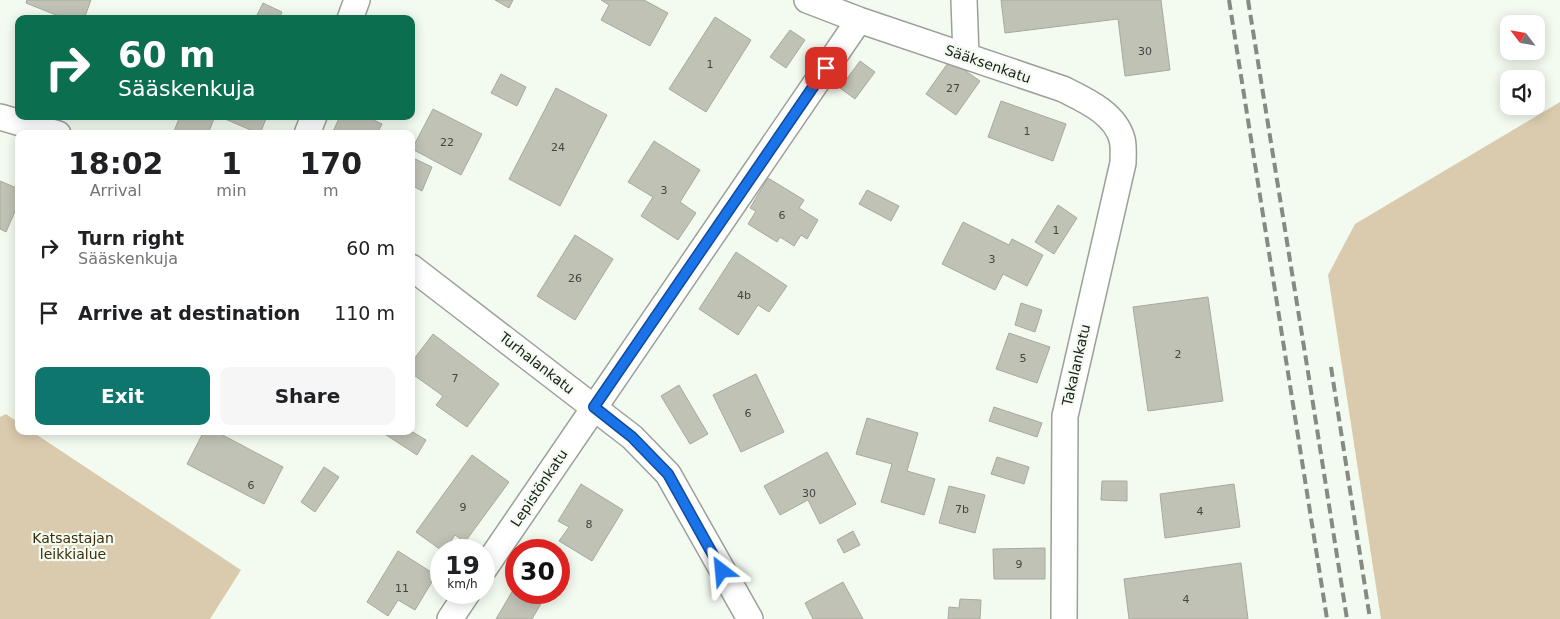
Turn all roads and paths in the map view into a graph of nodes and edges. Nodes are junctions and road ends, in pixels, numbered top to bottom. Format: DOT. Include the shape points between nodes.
graph roads {
  1 [pos="357,0"];
  2 [pos="807,0"];
  3 [pos="964,0"];
  4 [pos="351,15"];
  5 [pos="859,20"];
  6 [pos="966,56"];
  7 [pos="0,117"];
  8 [pos="1111,118"];
  9 [pos="44,130"];
  10 [pos="415,270"];
  11 [pos="594,407"];
  12 [pos="495,553"];
  13 [pos="460,604"];
  14 [pos="450,619"];
  15 [pos="750,619"];
  16 [pos="1064,619"];
  1 -- 4 [label="street"];
  2 -- 5 [label="street, Sääksenkatu"];
  3 -- 6 [label="street"];
  5 -- 6 [label="street, Sääksenkatu"];
  5 -- 11 [label="street, Lepistönkatu"];
  6 -- 8 [label="street, Sääksenkatu" via="1063,89"];
  7 -- 9 [label="street"];
  8 -- 16 [label="street, Takalankatu" via="1123,140 1123,163 1065,416"];
  10 -- 11 [label="street, Turhalankatu"];
  11 -- 12 [label="street, Lepistönkatu"];
  11 -- 15 [label="street, Turhalankatu" via="632,437 668,474"];
  13 -- 14 [label="street"];
}
